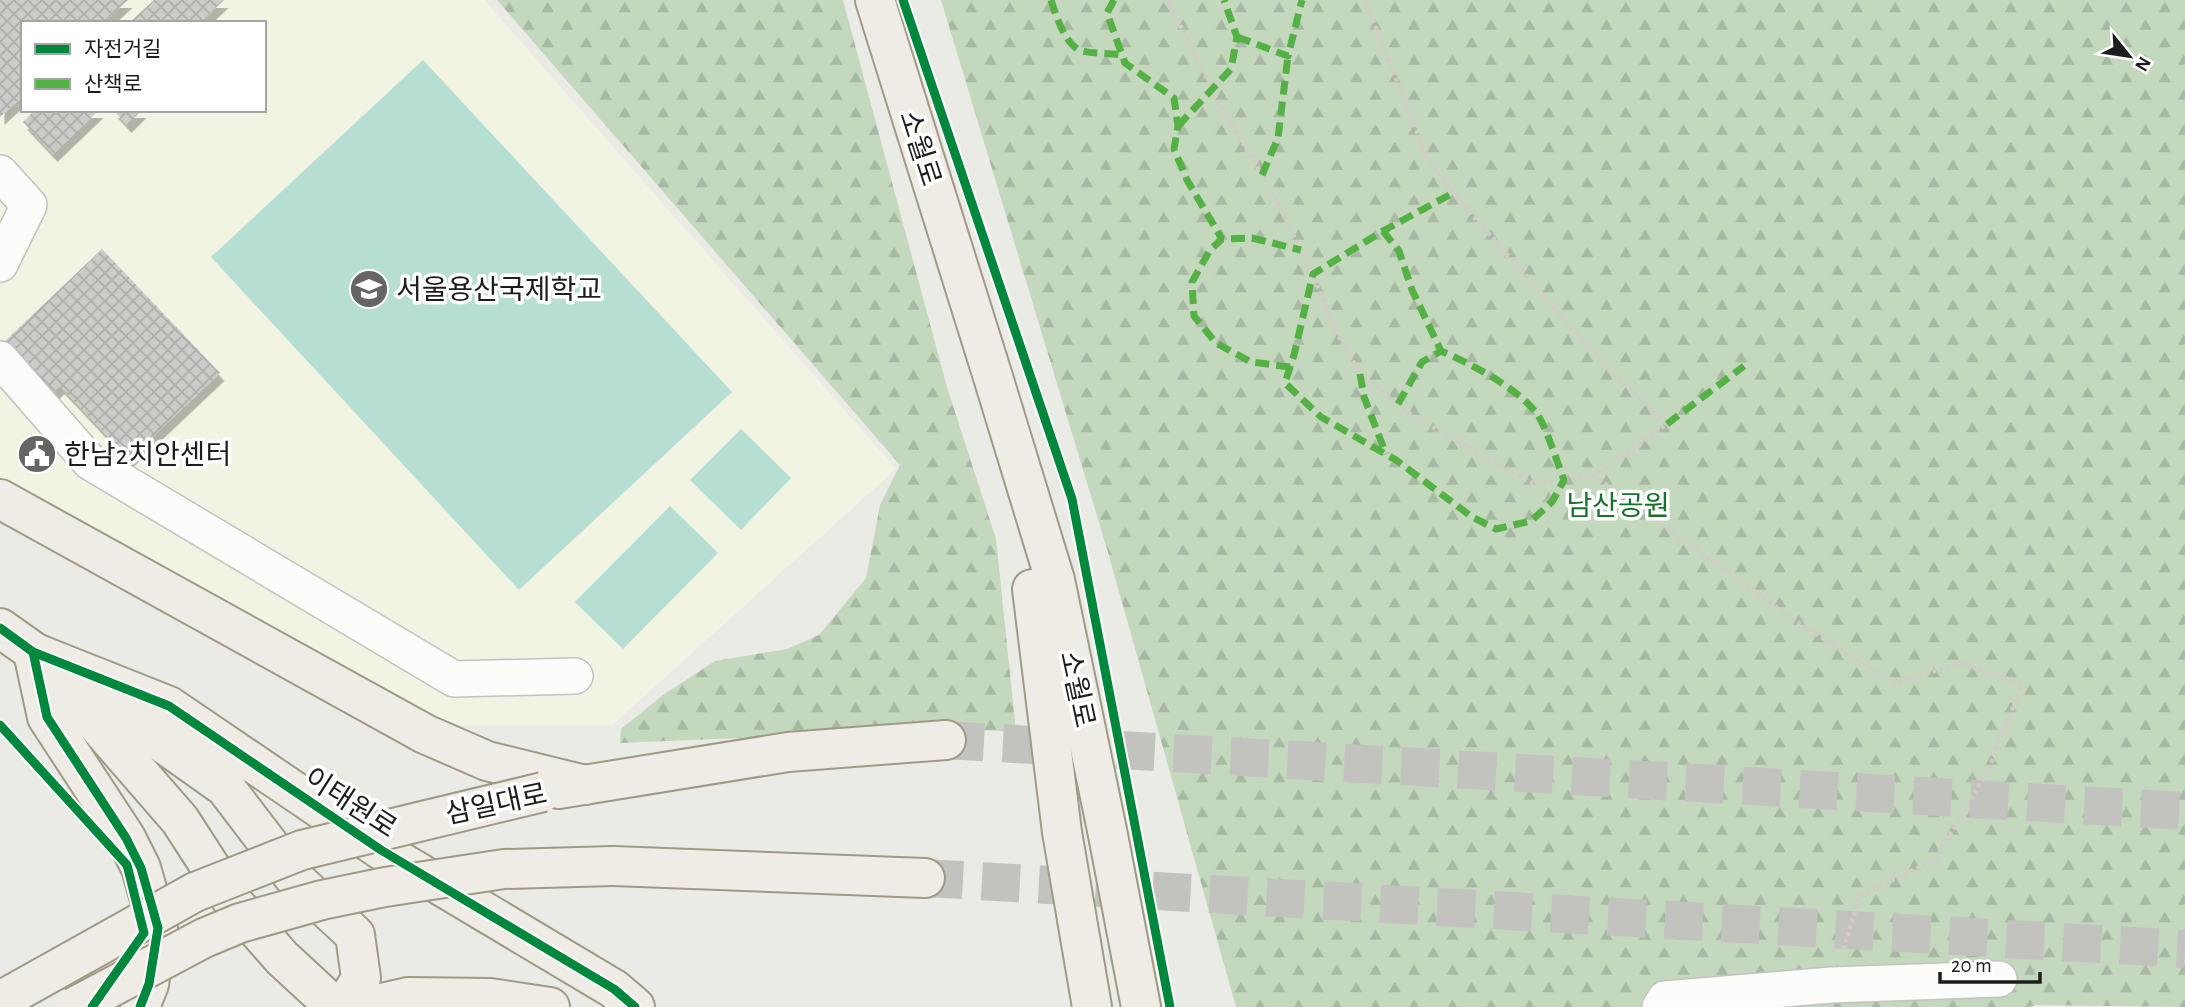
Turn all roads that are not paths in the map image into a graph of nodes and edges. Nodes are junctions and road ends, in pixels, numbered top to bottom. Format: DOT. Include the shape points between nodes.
graph roads {
  1 [pos="875,0"];
  2 [pos="0,173"];
  3 [pos="0,264"];
  4 [pos="0,359"];
  5 [pos="993,377"];
  6 [pos="0,499"];
  7 [pos="0,628"];
  8 [pos="33,652"];
  9 [pos="575,676"];
  10 [pos="946,740"];
  11 [pos="585,785"];
  12 [pos="225,787"];
  13 [pos="180,820"];
  14 [pos="925,878"];
  15 [pos="1999,979"];
  16 [pos="0,1001"];
  17 [pos="74,1007"];
  18 [pos="140,1007"];
  19 [pos="335,1007"];
  20 [pos="344,1007"];
  21 [pos="364,1007"];
  22 [pos="550,1007"];
  23 [pos="635,1007"];
  24 [pos="1093,1007"];
  25 [pos="1141,1007"];
  26 [pos="1660,1007"];
  1 -- 5 [label="main road, 소월로"];
  2 -- 3 [label="street" via="29,205"];
  4 -- 9 [label="street" via="90,462 454,679"];
  5 -- 24 [label="main road, 소월로" via="1037,619 1062,832"];
  5 -- 25 [label="main road, 소월로" via="1055,580"];
  6 -- 11 [label="main road" via="425,734 487,761"];
  7 -- 8 [label="main road, 이태원로"];
  8 -- 12 [label="main road, 이태원로"];
  8 -- 13 [label="main road, 이태원로"];
  8 -- 18 [label="main road" via="47,717 141,868 158,928 149,984"];
  8 -- 23 [label="main road, 이태원로" via="169,706 381,850 603,982"];
  10 -- 11 [label="main road, 삼일대로" via="788,752"];
  11 -- 16 [label="main road, 삼일대로, bridge" via="452,812 290,855 195,892"];
  12 -- 13 [label="main road" via="217,812 204,823"];
  12 -- 20 [label="main road, 이태원로" via="296,880 355,935 361,978"];
  13 -- 19 [label="main road, 이태원로" via="233,902 282,958"];
  14 -- 17 [label="main road, bridge" via="613,866 503,869 385,887 240,923"];
  15 -- 26 [label="street" via="1832,985 1665,999"];
  21 -- 22 [label="main road" via="408,997 490,998"];
}
